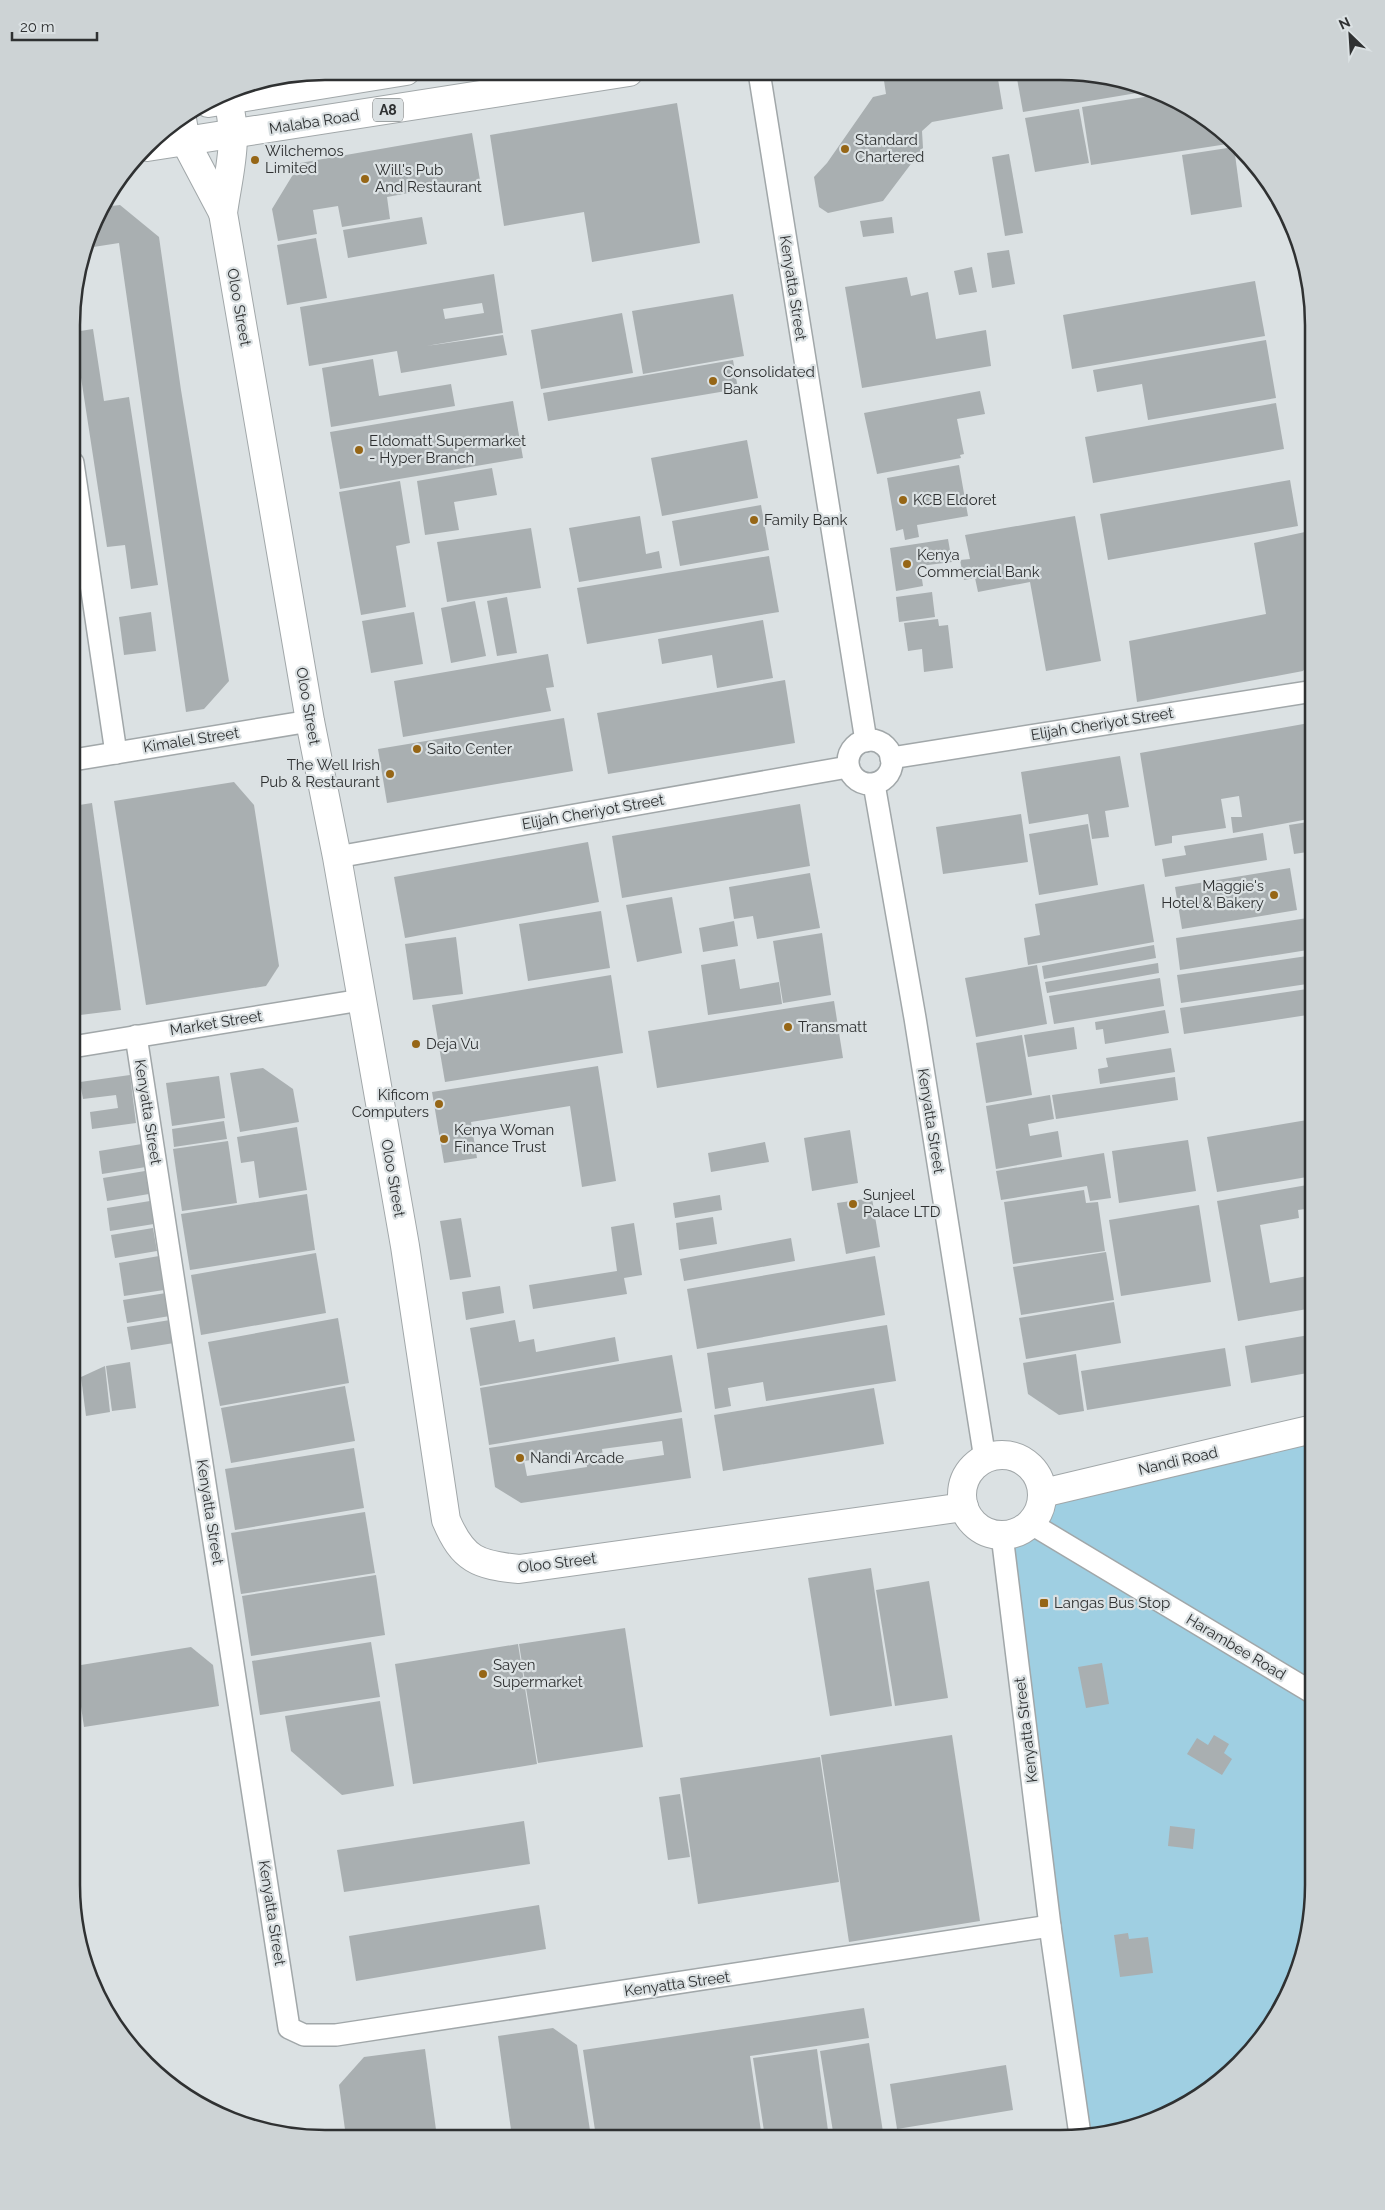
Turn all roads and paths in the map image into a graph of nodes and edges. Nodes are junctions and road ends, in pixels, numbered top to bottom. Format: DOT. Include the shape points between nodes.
graph roads {
  1 [pos="351,80"];
  2 [pos="579,80"];
  3 [pos="760,80"];
  4 [pos="237,96"];
  5 [pos="222,103"];
  6 [pos="184,131"];
  7 [pos="234,135"];
  8 [pos="163,141"];
  9 [pos="223,213"];
  10 [pos="80,510"];
  11 [pos="1305,692"];
  12 [pos="310,721"];
  13 [pos="866,740"];
  14 [pos="116,753"];
  15 [pos="891,758"];
  16 [pos="80,759"];
  17 [pos="848,767"];
  18 [pos="874,784"];
  19 [pos="337,857"];
  20 [pos="361,1000"];
  21 [pos="136,1036"];
  22 [pos="80,1046"];
  23 [pos="1305,1431"];
  24 [pos="985,1459"];
  25 [pos="1043,1493"];
  26 [pos="964,1507"];
  27 [pos="1030,1523"];
  28 [pos="1002,1535"];
  29 [pos="1305,1689"];
  30 [pos="1050,1926"];
  31 [pos="1079,2129"];
  1 -- 4 [label="main road, A8"];
  2 -- 7 [label="main road, Malaba Road / A8"];
  3 -- 13 [label="street, Kenyatta Street"];
  5 -- 7 [label="main road, Oloo Street"];
  6 -- 7 [label="main road, Malaba Road / A8"];
  6 -- 8 [label="main road, Malaba Road / A8"];
  6 -- 9 [label="main road, Oloo Street"];
  7 -- 9 [label="main road, Oloo Street"];
  9 -- 12 [label="main road, Oloo Street"];
  10 -- 14 [label="street"];
  11 -- 15 [label="street, Elijah Cheriyot Street"];
  12 -- 14 [label="street, Kimalel Street"];
  12 -- 19 [label="main road, Oloo Street"];
  13 -- 15 [label="street" via="885,746"];
  13 -- 17 [label="street" via="850,753"];
  14 -- 16 [label="street, Kimalel Street"];
  15 -- 18 [label="street" via="886,777"];
  17 -- 18 [label="street" via="860,782"];
  17 -- 19 [label="street, Elijah Cheriyot Street"];
  18 -- 24 [label="street, Kenyatta Street"];
  19 -- 20 [label="main road, Oloo Street"];
  20 -- 21 [label="street, Market Street"];
  20 -- 26 [label="main road, Oloo Street" via="405,1246 446,1520 454,1539 471,1558 491,1567 519,1569"];
  21 -- 22 [label="street, Market Street"];
  21 -- 30 [label="street, Kenyatta Street" via="289,2028 304,2035 336,2035"];
  23 -- 25 [label="main road, Nandi Road"];
  24 -- 25 [label="main road" via="998,1455 1024,1460 1040,1480"];
  24 -- 26 [label="main road" via="968,1474 962,1495"];
  25 -- 27 [label="main road" via="1041,1504"];
  26 -- 28 [label="main road" via="978,1528"];
  27 -- 28 [label="main road" via="1012,1534"];
  27 -- 29 [label="street, Harambee Road"];
  28 -- 30 [label="street, Kenyatta Street"];
  30 -- 31 [label="street, Kenyatta Street"];
}
